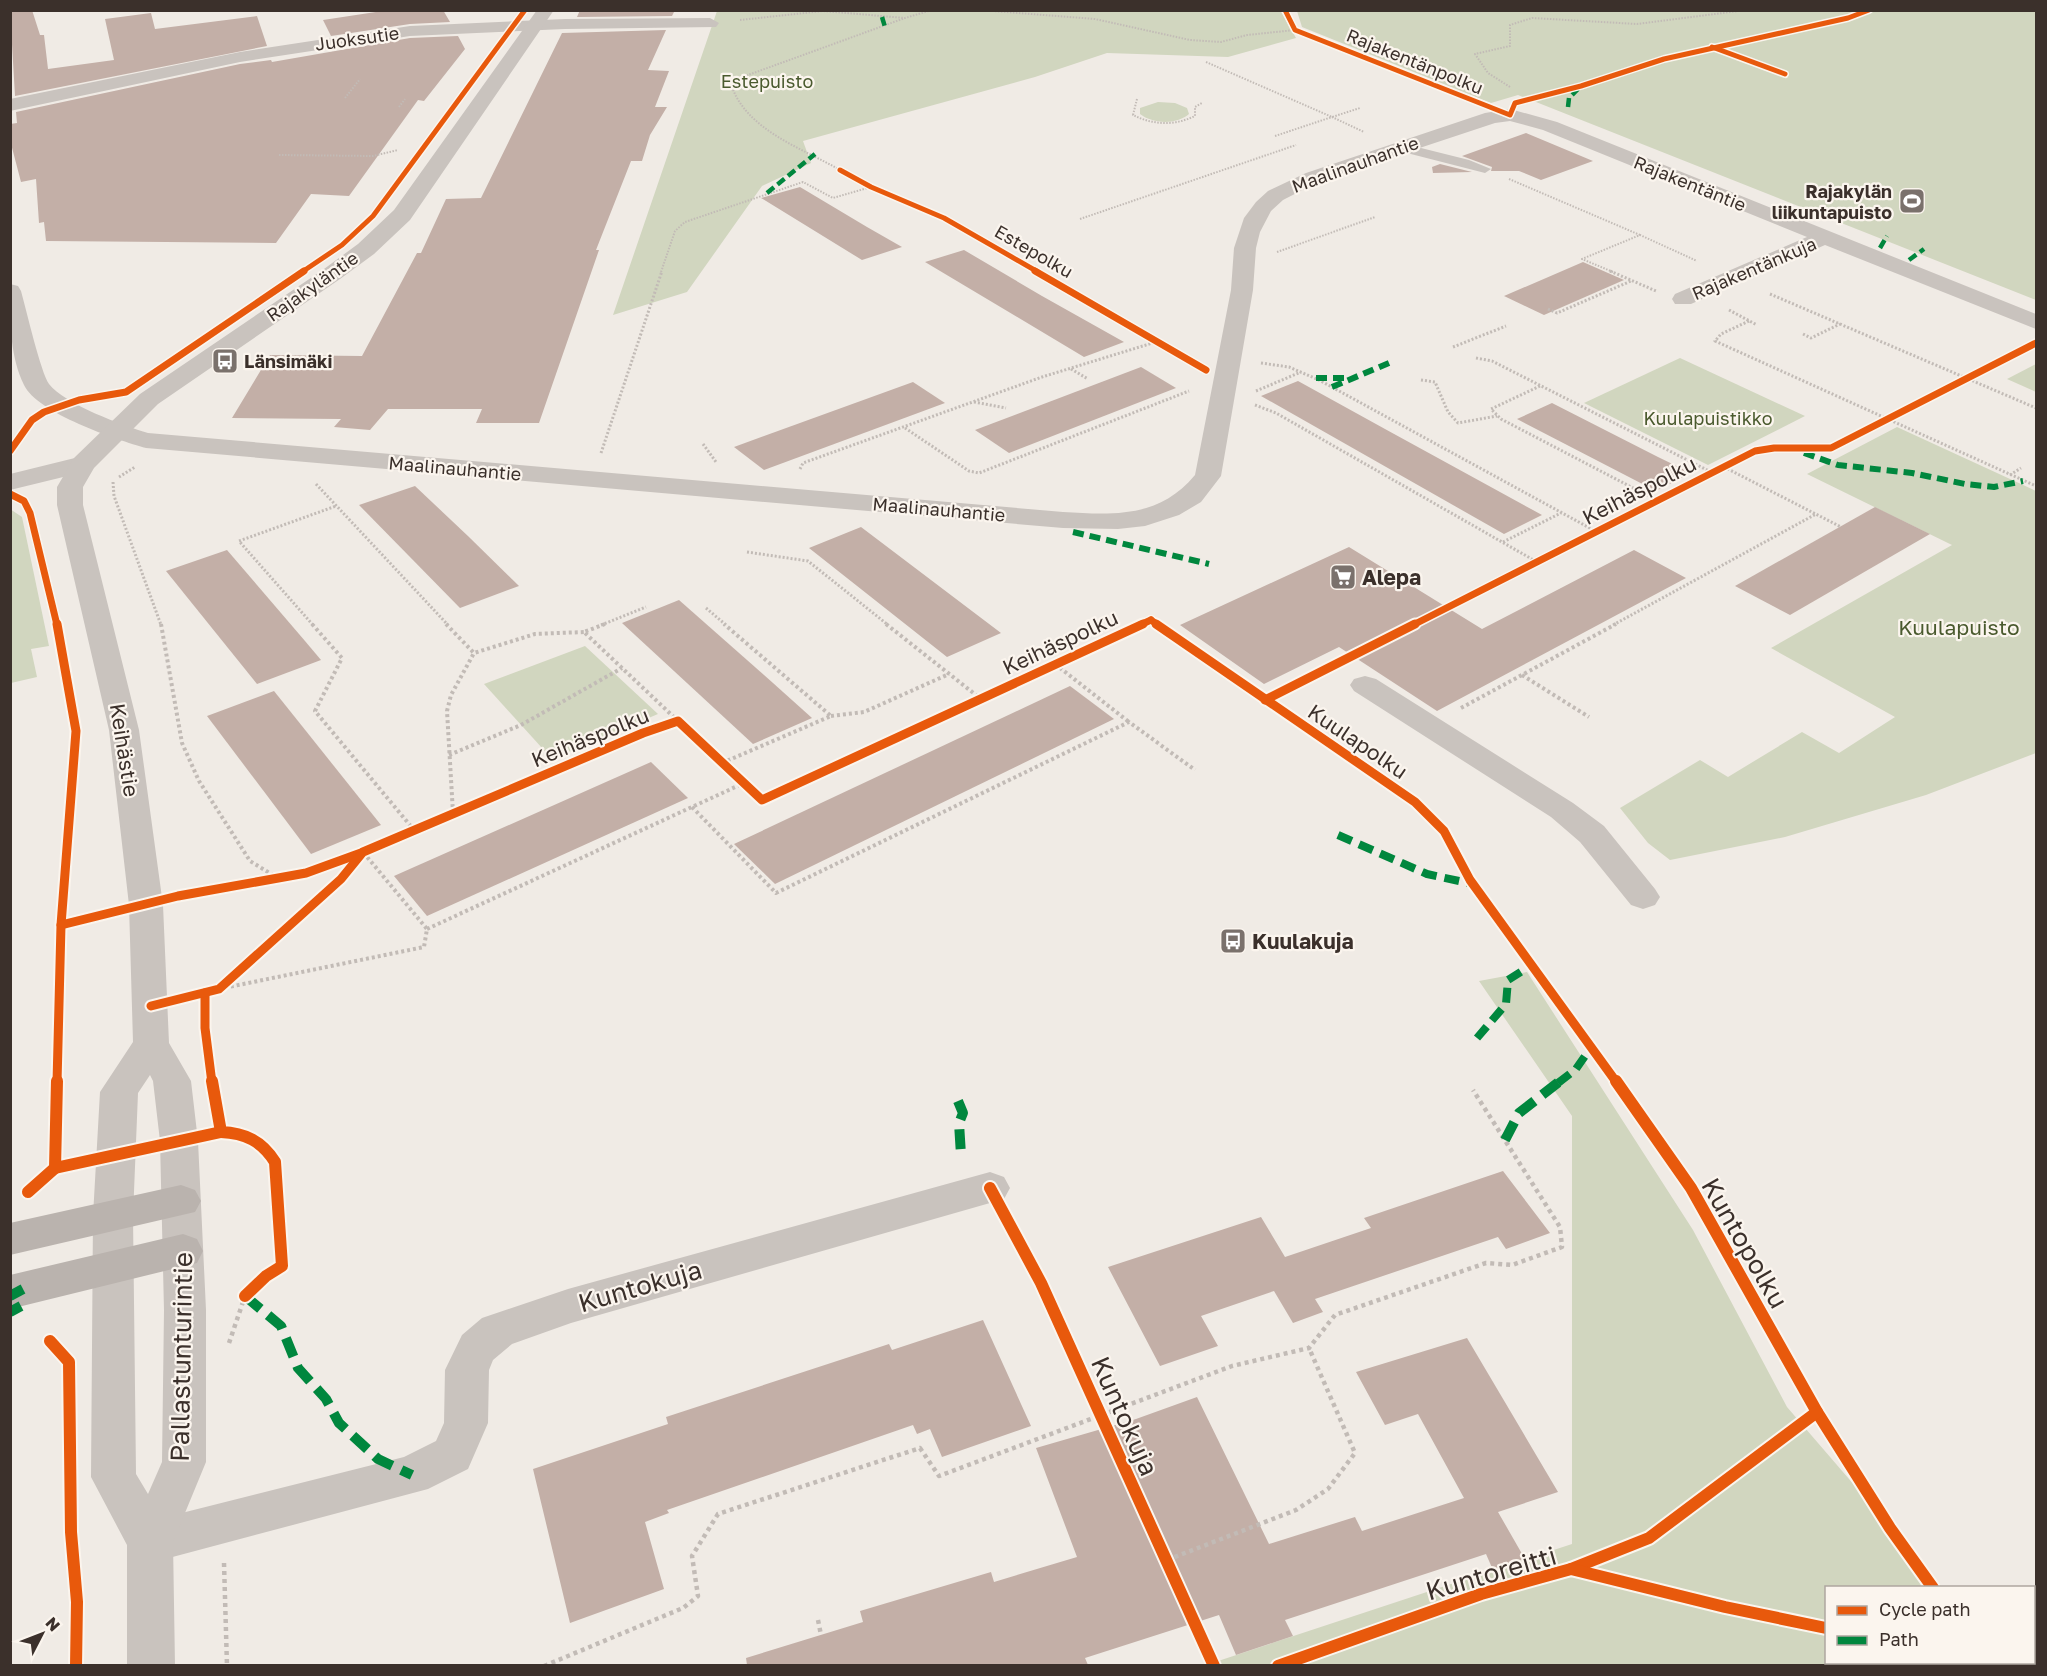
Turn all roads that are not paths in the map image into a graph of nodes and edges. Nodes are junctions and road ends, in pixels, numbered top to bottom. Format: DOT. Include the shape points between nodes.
graph roads {
  1 [pos="541,18"];
  2 [pos="710,23"];
  3 [pos="10,105"];
  4 [pos="1510,115"];
  5 [pos="1401,147"];
  6 [pos="1485,169"];
  7 [pos="1825,237"];
  8 [pos="10,291"];
  9 [pos="1683,298"];
  10 [pos="2037,322"];
  11 [pos="115,431"];
  12 [pos="83,464"];
  13 [pos="10,482"];
  14 [pos="1365,685"];
  15 [pos="1643,897"];
  16 [pos="151,1043"];
  17 [pos="990,1188"];
  18 [pos="181,1201"];
  19 [pos="112,1216"];
  20 [pos="10,1239"];
  21 [pos="183,1251"];
  22 [pos="113,1266"];
  23 [pos="10,1292"];
  24 [pos="150,1542"];
  25 [pos="151,1665"];
  1 -- 2 [label="street, Juoksutie"];
  1 -- 3 [label="street, Juoksutie" via="314,44"];
  1 -- 11 [label="street, Rajakyläntie" via="402,215 366,249 149,399"];
  4 -- 5 [label="street, Maalinauhantie" via="1470,123"];
  4 -- 7 [label="street, Rajakentäntie" via="1556,129"];
  5 -- 6 [label="lane"];
  5 -- 11 [label="street, Maalinauhantie" via="1305,180 1275,195 1255,216 1244,259 1242,290 1208,476 1185,502 1155,515 1111,521 1073,520 171,444"];
  7 -- 9 [label="street, Rajakentänkuja"];
  7 -- 10 [label="street, Rajakentäntie"];
  8 -- 11 [label="street" via="36,385 62,407"];
  11 -- 12 [label="street, Rajakyläntie"];
  12 -- 13 [label="street"];
  12 -- 16 [label="street, Keihästie" via="70,487 70,505 124,730 146,905"];
  14 -- 15 [label="street" via="1562,810 1592,834"];
  16 -- 18 [label="street, Keihästie" via="172,1081"];
  16 -- 19 [label="street" via="119,1092"];
  17 -- 24 [label="street, Kuntokuja" via="568,1306 497,1331 477,1348 467,1370 466,1423 460,1440 452,1455 435,1466"];
  18 -- 19 [label="main road"];
  18 -- 21 [label="street, Pallastunturintie"];
  19 -- 20 [label="main road"];
  19 -- 22 [label="street, Pallastunturintie"];
  21 -- 22 [label="main road"];
  21 -- 24 [label="street, Pallastunturintie" via="184,1462"];
  22 -- 23 [label="main road"];
  22 -- 24 [label="street, Pallastunturintie" via="114,1477"];
  24 -- 25 [label="street, Pallastunturintie"];
}
